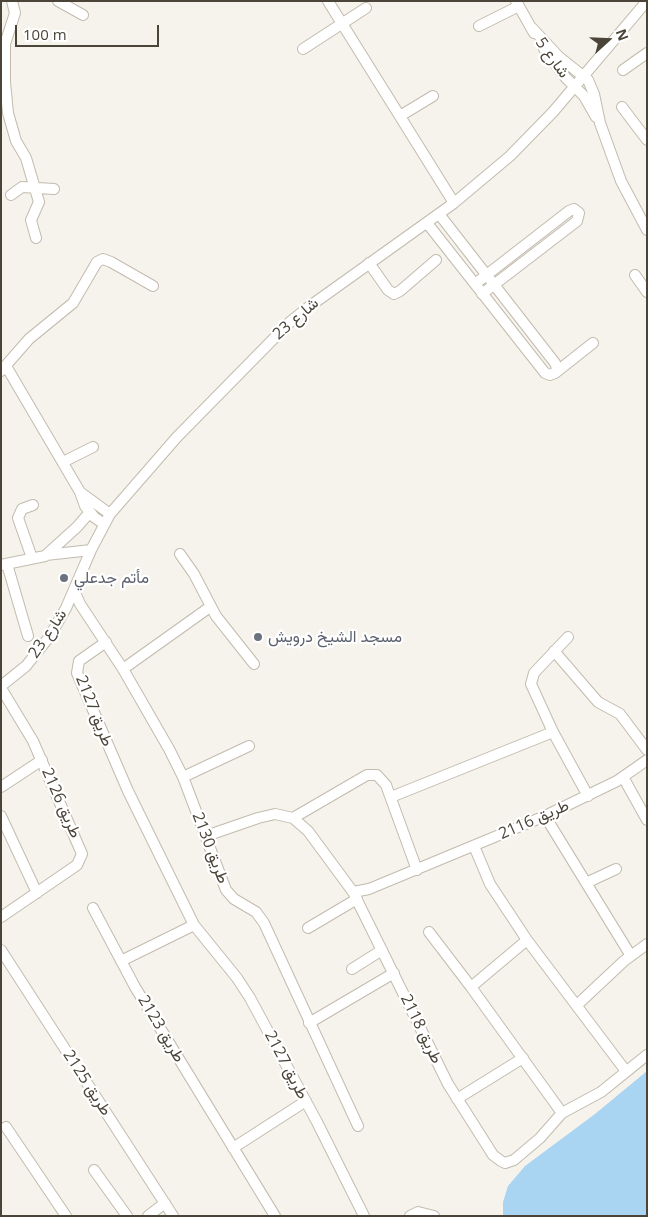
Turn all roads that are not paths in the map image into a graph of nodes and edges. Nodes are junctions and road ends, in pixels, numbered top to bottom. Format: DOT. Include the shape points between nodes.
graph roads {
  1 [pos="12,1"];
  2 [pos="58,1"];
  3 [pos="328,1"];
  4 [pos="647,1"];
  5 [pos="517,4"];
  6 [pos="366,8"];
  7 [pos="83,15"];
  8 [pos="342,23"];
  9 [pos="479,26"];
  10 [pos="532,28"];
  11 [pos="302,50"];
  12 [pos="647,53"];
  13 [pos="623,70"];
  14 [pos="584,75"];
  15 [pos="574,87"];
  16 [pos="433,96"];
  17 [pos="622,107"];
  18 [pos="400,116"];
  19 [pos="600,123"];
  20 [pos="647,140"];
  21 [pos="33,187"];
  22 [pos="54,190"];
  23 [pos="11,195"];
  24 [pos="454,202"];
  25 [pos="439,214"];
  26 [pos="427,223"];
  27 [pos="647,230"];
  28 [pos="36,238"];
  29 [pos="529,242"];
  30 [pos="536,252"];
  31 [pos="436,260"];
  32 [pos="369,263"];
  33 [pos="486,275"];
  34 [pos="635,275"];
  35 [pos="475,284"];
  36 [pos="494,284"];
  37 [pos="153,286"];
  38 [pos="647,292"];
  39 [pos="482,294"];
  40 [pos="532,333"];
  41 [pos="520,342"];
  42 [pos="593,343"];
  43 [pos="3,368"];
  44 [pos="555,374"];
  45 [pos="93,447"];
  46 [pos="63,462"];
  47 [pos="80,492"];
  48 [pos="33,505"];
  49 [pos="90,512"];
  50 [pos="110,514"];
  51 [pos="104,524"];
  52 [pos="91,550"];
  53 [pos="180,554"];
  54 [pos="45,556"];
  55 [pos="32,558"];
  56 [pos="4,564"];
  57 [pos="74,590"];
  58 [pos="210,607"];
  59 [pos="66,608"];
  60 [pos="88,617"];
  61 [pos="28,636"];
  62 [pos="568,637"];
  63 [pos="106,642"];
  64 [pos="554,651"];
  65 [pos="254,664"];
  66 [pos="123,669"];
  67 [pos="1,687"];
  68 [pos="553,732"];
  69 [pos="249,746"];
  70 [pos="647,750"];
  71 [pos="42,760"];
  72 [pos="647,760"];
  73 [pos="183,777"];
  74 [pos="623,777"];
  75 [pos="1,787"];
  76 [pos="588,796"];
  77 [pos="391,797"];
  78 [pos="1,816"];
  79 [pos="545,816"];
  80 [pos="293,818"];
  81 [pos="647,820"];
  82 [pos="206,836"];
  83 [pos="474,846"];
  84 [pos="616,869"];
  85 [pos="417,870"];
  86 [pos="586,883"];
  87 [pos="36,893"];
  88 [pos="355,896"];
  89 [pos="93,908"];
  90 [pos="1,917"];
  91 [pos="194,925"];
  92 [pos="308,928"];
  93 [pos="429,932"];
  94 [pos="527,940"];
  95 [pos="647,944"];
  96 [pos="1,950"];
  97 [pos="382,950"];
  98 [pos="631,956"];
  99 [pos="121,961"];
  100 [pos="352,969"];
  101 [pos="394,973"];
  102 [pos="471,987"];
  103 [pos="577,1005"];
  104 [pos="309,1023"];
  105 [pos="647,1055"];
  106 [pos="523,1058"];
  107 [pos="625,1070"];
  108 [pos="456,1099"];
  109 [pos="306,1101"];
  110 [pos="562,1114"];
  111 [pos="358,1126"];
  112 [pos="6,1127"];
  113 [pos="233,1148"];
  114 [pos="94,1170"];
  115 [pos="165,1203"];
  116 [pos="66,1216"];
  117 [pos="126,1216"];
  118 [pos="148,1216"];
  119 [pos="173,1216"];
  120 [pos="275,1216"];
  121 [pos="364,1216"];
  122 [pos="410,1216"];
  123 [pos="434,1216"];
  1 -- 21 [label="street" via="15,13 5,44 8,113 11,128 26,156"];
  2 -- 7 [label="street"];
  3 -- 8 [label="street"];
  4 -- 14 [label="street, شارع 23"];
  5 -- 9 [label="street"];
  5 -- 10 [label="street, شارع 5"];
  6 -- 8 [label="street"];
  8 -- 11 [label="street"];
  8 -- 18 [label="street"];
  10 -- 14 [label="street, شارع 5" via="566,63"];
  10 -- 15 [label="street, شارع 5"];
  12 -- 13 [label="street"];
  14 -- 15 [label="street, شارع 23"];
  14 -- 19 [label="street" via="594,94"];
  15 -- 19 [label="street, شارع 5" via="584,96"];
  15 -- 24 [label="street, شارع 23" via="510,156"];
  16 -- 18 [label="street"];
  17 -- 20 [label="street"];
  18 -- 24 [label="street"];
  19 -- 27 [label="street" via="627,197"];
  21 -- 22 [label="street"];
  21 -- 23 [label="street" via="22,187"];
  21 -- 28 [label="street" via="39,202 31,220"];
  24 -- 25 [label="street, شارع 23"];
  25 -- 26 [label="street, شارع 23"];
  25 -- 33 [label="street"];
  26 -- 32 [label="street, شارع 23"];
  26 -- 35 [label="street"];
  29 -- 30 [label="street"];
  29 -- 30 [label="street" via="569,211 577,210 579,219"];
  29 -- 33 [label="street"];
  30 -- 36 [label="street"];
  31 -- 32 [label="street" via="394,294"];
  32 -- 50 [label="street, شارع 23" via="310,306 271,340 177,437"];
  33 -- 35 [label="street"];
  33 -- 36 [label="street"];
  34 -- 38 [label="street"];
  35 -- 39 [label="street"];
  36 -- 39 [label="street"];
  36 -- 40 [label="street"];
  37 -- 43 [label="street" via="111,262 103,259 97,262 72,303 29,338"];
  39 -- 41 [label="street"];
  40 -- 41 [label="street"];
  40 -- 44 [label="street" via="557,366"];
  41 -- 44 [label="street" via="545,373"];
  42 -- 44 [label="street"];
  43 -- 46 [label="street"];
  45 -- 46 [label="street"];
  46 -- 47 [label="street"];
  47 -- 49 [label="street"];
  47 -- 50 [label="street"];
  48 -- 55 [label="street" via="22,509 18,518"];
  49 -- 51 [label="street"];
  49 -- 54 [label="street"];
  50 -- 51 [label="street, شارع 23"];
  51 -- 52 [label="street, شارع 23"];
  52 -- 54 [label="street"];
  52 -- 57 [label="street, شارع 23"];
  53 -- 58 [label="street"];
  54 -- 55 [label="street"];
  55 -- 56 [label="street"];
  56 -- 61 [label="street"];
  57 -- 59 [label="street, شارع 23"];
  57 -- 60 [label="street, طريق 2130"];
  58 -- 65 [label="street"];
  58 -- 66 [label="street"];
  59 -- 60 [label="street"];
  59 -- 67 [label="street, شارع 23" via="37,653"];
  60 -- 63 [label="street, طريق 2130"];
  62 -- 64 [label="street"];
  63 -- 66 [label="street, طريق 2130"];
  63 -- 91 [label="street, طريق 2127" via="80,661 77,673 128,791"];
  64 -- 68 [label="street" via="532,676 531,684"];
  64 -- 70 [label="street" via="598,702 620,714"];
  66 -- 73 [label="street, طريق 2130"];
  67 -- 71 [label="street, طريق 2126"];
  68 -- 76 [label="street"];
  68 -- 77 [label="street"];
  69 -- 73 [label="street"];
  71 -- 75 [label="street"];
  71 -- 87 [label="street, طريق 2126" via="82,854 77,865"];
  72 -- 74 [label="street, طريق 2116"];
  73 -- 82 [label="street, طريق 2130"];
  74 -- 76 [label="street, طريق 2116"];
  74 -- 81 [label="street"];
  76 -- 79 [label="street, طريق 2116"];
  77 -- 80 [label="street" via="381,777 367,775"];
  77 -- 85 [label="street"];
  78 -- 87 [label="street"];
  79 -- 83 [label="street, طريق 2116"];
  79 -- 86 [label="street"];
  80 -- 82 [label="street" via="266,815"];
  80 -- 88 [label="street, طريق 2118" via="308,831"];
  82 -- 104 [label="street, طريق 2130" via="226,890 234,899 256,912 264,923"];
  83 -- 85 [label="street, طريق 2116"];
  83 -- 94 [label="street" via="490,884"];
  84 -- 86 [label="street"];
  85 -- 88 [label="street, طريق 2116"];
  86 -- 98 [label="street"];
  87 -- 90 [label="street, طريق 2126"];
  88 -- 92 [label="street, طريق 2116"];
  88 -- 97 [label="street, طريق 2118"];
  89 -- 99 [label="street, طريق 2123"];
  91 -- 99 [label="street"];
  91 -- 109 [label="street, طريق 2127" via="244,988"];
  93 -- 102 [label="street"];
  94 -- 102 [label="street"];
  94 -- 103 [label="street"];
  95 -- 98 [label="street"];
  96 -- 115 [label="street, طريق 2125"];
  97 -- 100 [label="street"];
  97 -- 101 [label="street, طريق 2118"];
  98 -- 103 [label="street"];
  99 -- 113 [label="street, طريق 2123"];
  101 -- 104 [label="street"];
  101 -- 108 [label="street, طريق 2118"];
  102 -- 106 [label="street"];
  103 -- 107 [label="street"];
  104 -- 111 [label="street, طريق 2130"];
  105 -- 107 [label="street, طريق 2118"];
  106 -- 108 [label="street"];
  106 -- 110 [label="street"];
  107 -- 110 [label="street, طريق 2118" via="601,1092"];
  108 -- 110 [label="street, طريق 2118" via="493,1155 505,1163 514,1160 540,1138"];
  109 -- 113 [label="street"];
  109 -- 121 [label="street, طريق 2127"];
  112 -- 116 [label="street"];
  113 -- 120 [label="street, طريق 2123"];
  114 -- 117 [label="street"];
  115 -- 118 [label="street"];
  115 -- 119 [label="street, طريق 2125"];
  122 -- 123 [label="street" via="418,1212"];
}
